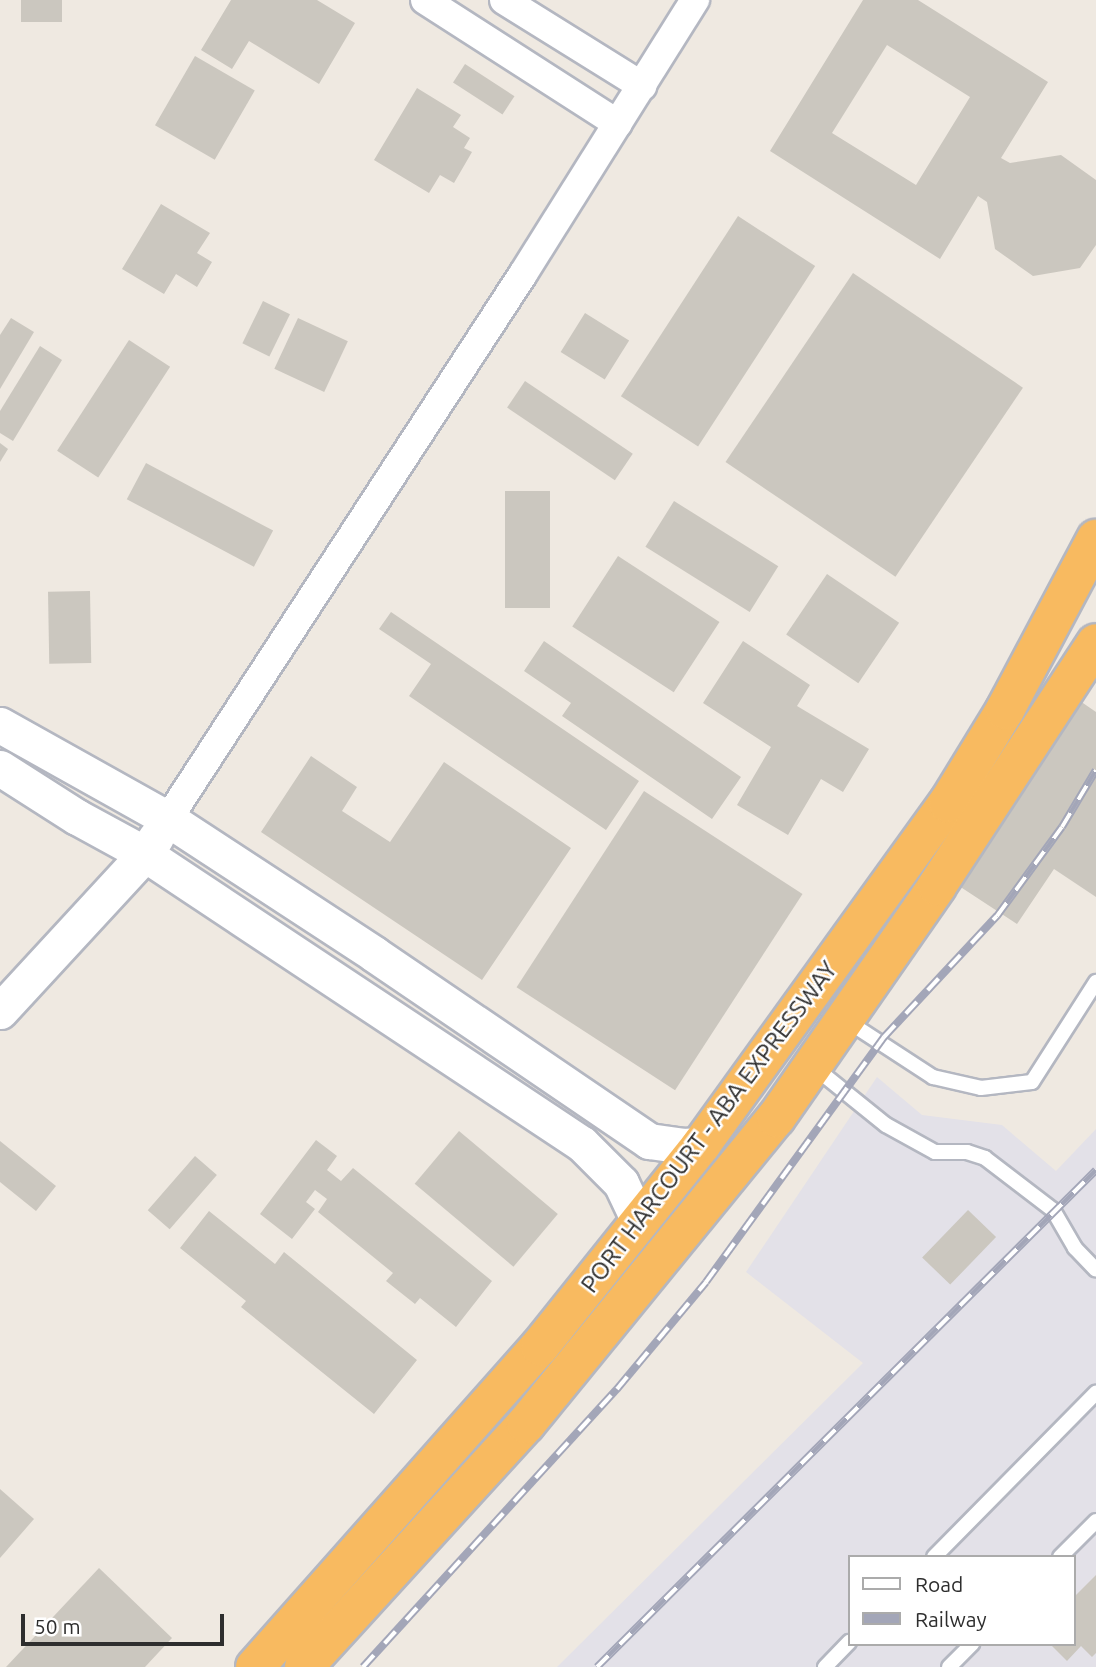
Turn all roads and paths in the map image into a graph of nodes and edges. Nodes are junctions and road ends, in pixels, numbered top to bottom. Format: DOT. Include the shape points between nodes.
graph roads {
  1 [pos="425,0"];
  2 [pos="504,0"];
  3 [pos="695,0"];
  4 [pos="642,86"];
  5 [pos="618,124"];
  6 [pos="1091,553"];
  7 [pos="1096,643"];
  8 [pos="0,725"];
  9 [pos="0,768"];
  10 [pos="167,820"];
  11 [pos="145,854"];
  12 [pos="1096,982"];
  13 [pos="0,1011"];
  14 [pos="846,1020"];
  15 [pos="813,1066"];
  16 [pos="701,1145"];
  17 [pos="639,1222"];
  18 [pos="1096,1270"];
  19 [pos="1096,1393"];
  20 [pos="1096,1521"];
  21 [pos="936,1555"];
  22 [pos="1062,1555"];
  23 [pos="848,1643"];
  24 [pos="970,1646"];
  25 [pos="255,1667"];
  26 [pos="304,1667"];
  27 [pos="825,1667"];
  28 [pos="949,1667"];
  1 -- 5 [label="street"];
  2 -- 4 [label="street"];
  3 -- 4 [label="street"];
  4 -- 5 [label="street"];
  5 -- 10 [label="street"];
  6 -- 16 [label="highway, PORT HARCOURT - ABA EXPRESSWAY" via="948,803"];
  7 -- 14 [label="highway, PORT HARCOURT - ABA EXPRESSWAY"];
  8 -- 10 [label="street"];
  9 -- 11 [label="street"];
  10 -- 11 [label="street"];
  10 -- 16 [label="street" via="649,1141"];
  11 -- 13 [label="street"];
  11 -- 17 [label="street" via="582,1144 621,1183"];
  12 -- 14 [label="lane" via="1032,1082 981,1088 933,1077"];
  14 -- 15 [label="highway, PORT HARCOURT - ABA EXPRESSWAY"];
  15 -- 18 [label="lane" via="886,1125 935,1152 967,1152 985,1158 1053,1210 1075,1248"];
  15 -- 26 [label="highway, PORT HARCOURT - ABA EXPRESSWAY" via="684,1233 526,1424"];
  16 -- 17 [label="highway, PORT HARCOURT - ABA EXPRESSWAY"];
  17 -- 25 [label="highway, PORT HARCOURT - ABA EXPRESSWAY" via="540,1346"];
  19 -- 21 [label="lane"];
  20 -- 22 [label="lane"];
  23 -- 27 [label="lane"];
  24 -- 28 [label="lane"];
}
